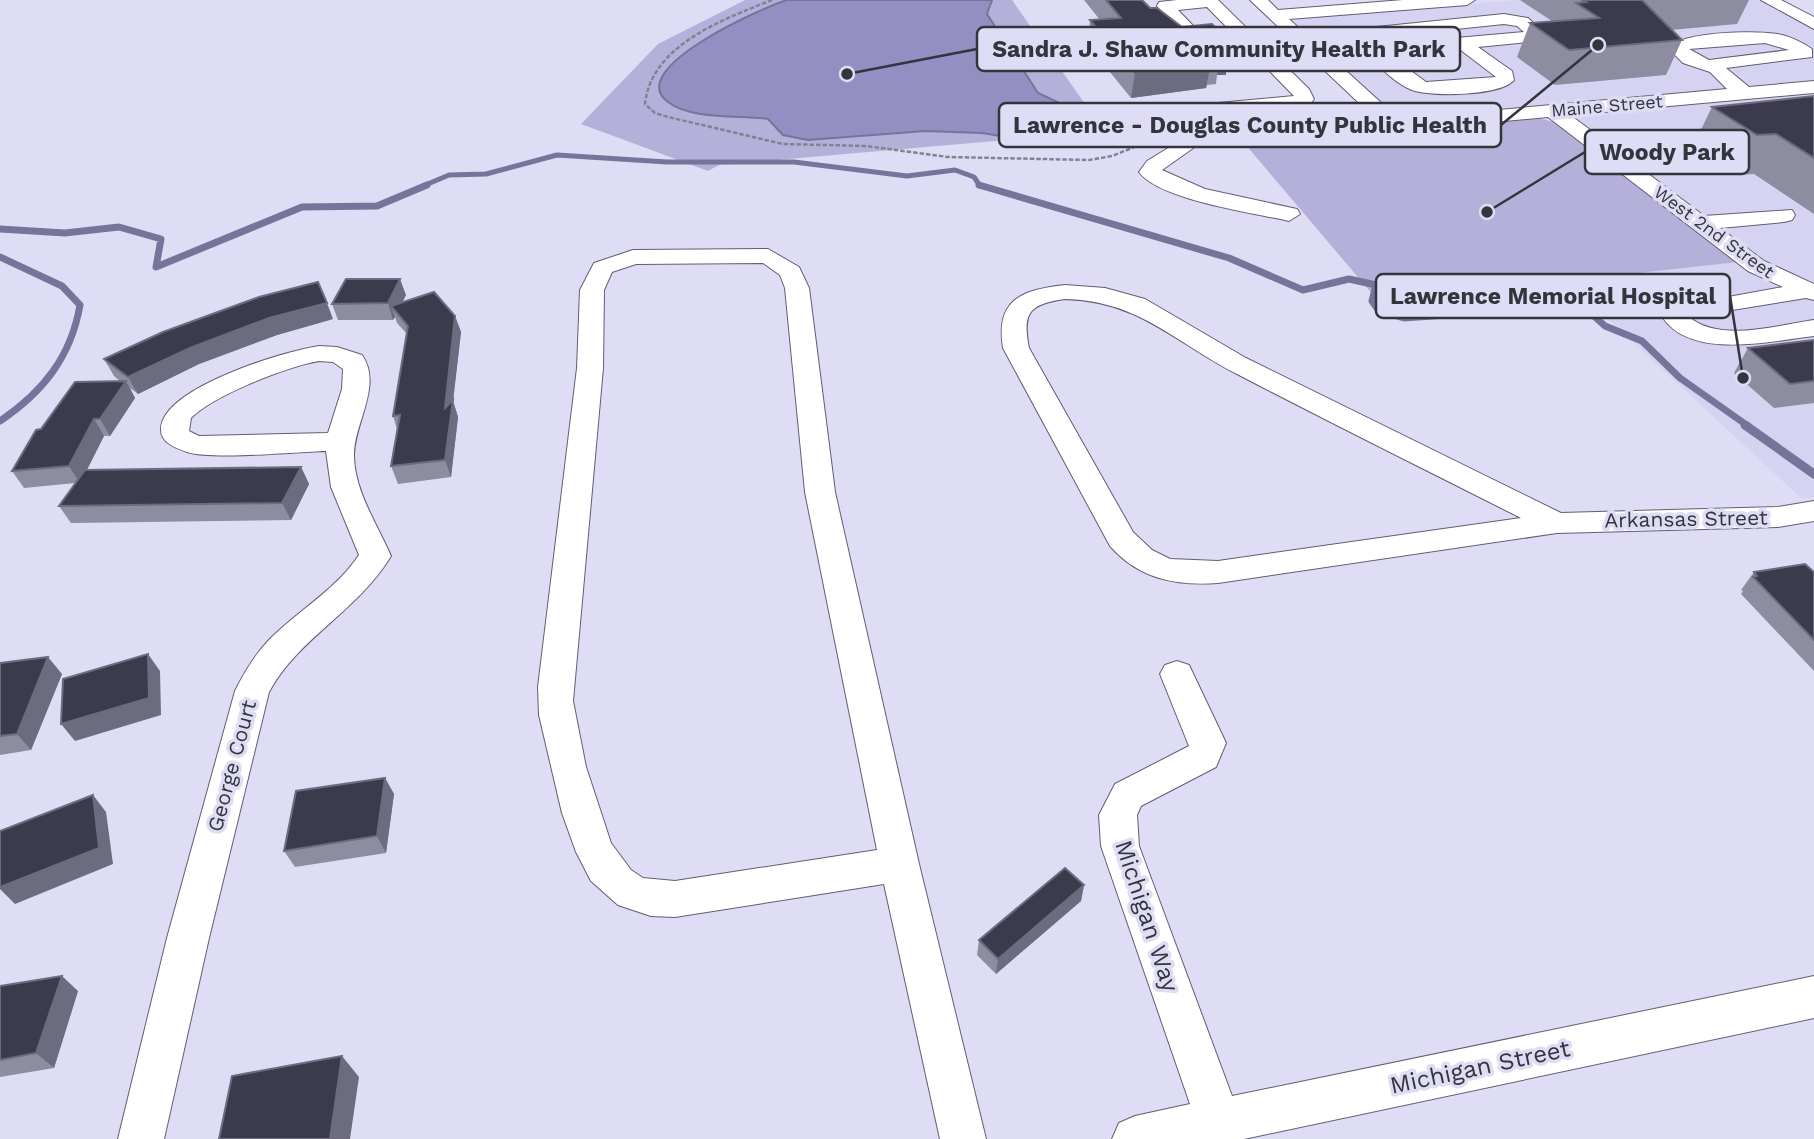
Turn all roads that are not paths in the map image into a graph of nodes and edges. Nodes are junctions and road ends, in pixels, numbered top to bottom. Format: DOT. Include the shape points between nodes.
graph roads {
  1 [pos="1258,0"];
  2 [pos="1467,0"];
  3 [pos="1769,0"];
  4 [pos="1210,1"];
  5 [pos="1274,15"];
  6 [pos="1814,24"];
  7 [pos="1191,33"];
  8 [pos="1170,34"];
  9 [pos="1462,43"];
  10 [pos="1241,45"];
  11 [pos="1418,46"];
  12 [pos="1374,50"];
  13 [pos="1317,55"];
  14 [pos="1713,67"];
  15 [pos="1466,85"];
  16 [pos="1814,87"];
  17 [pos="1745,93"];
  18 [pos="1250,107"];
  19 [pos="1552,111"];
  20 [pos="1503,115"];
  21 [pos="1121,118"];
  22 [pos="1814,124"];
  23 [pos="1394,125"];
  24 [pos="1278,136"];
  25 [pos="1649,142"];
  26 [pos="1599,147"];
  27 [pos="1711,167"];
  28 [pos="1289,214"];
  29 [pos="1784,215"];
  30 [pos="1699,223"];
  31 [pos="1811,292"];
  32 [pos="1814,328"];
  33 [pos="341,442"];
  34 [pos="1813,512"];
  35 [pos="1557,523"];
  36 [pos="1177,674"];
  37 [pos="899,864"];
  38 [pos="1814,997"];
  39 [pos="1219,1122"];
  40 [pos="1142,1138"];
  41 [pos="139,1139"];
  42 [pos="963,1139"];
  1 -- 5 [label="street"];
  2 -- 5 [label="street"];
  3 -- 6 [label="street"];
  4 -- 7 [label="street" via="1165,6"];
  4 -- 10 [label="street"];
  5 -- 13 [label="street"];
  7 -- 8 [label="street"];
  7 -- 10 [label="street"];
  9 -- 11 [label="street"];
  9 -- 12 [label="street" via="1536,34 1522,22 1509,19 1359,32"];
  9 -- 15 [label="street" via="1506,78"];
  10 -- 18 [label="street" via="1277,68 1304,99"];
  11 -- 12 [label="street"];
  11 -- 15 [label="street"];
  12 -- 13 [label="street"];
  12 -- 15 [label="street" via="1418,86"];
  13 -- 23 [label="street"];
  14 -- 14 [label="street" via="1715,63 1806,53 1786,41 1767,37 1677,48 1689,59"];
  14 -- 17 [label="street"];
  15 -- 20 [label="street"];
  16 -- 17 [label="street, Maine Street"];
  17 -- 19 [label="street, Maine Street"];
  18 -- 21 [label="street"];
  18 -- 24 [label="street"];
  19 -- 20 [label="street, Maine Street"];
  19 -- 26 [label="street, West 2nd Street"];
  20 -- 23 [label="street, Maine Street"];
  22 -- 25 [label="street"];
  23 -- 24 [label="street, Maine Street"];
  24 -- 28 [label="street, Maine Street" via="1191,140 1150,172 1202,194"];
  25 -- 26 [label="street"];
  25 -- 27 [label="street" via="1670,157"];
  26 -- 30 [label="street, West 2nd Street"];
  29 -- 30 [label="street"];
  30 -- 31 [label="street, West 2nd Street" via="1756,266"];
  31 -- 32 [label="street" via="1684,310 1675,318 1694,332 1720,337"];
  33 -- 33 [label="street, George Court" via="357,369 348,357 328,352 297,357 201,398 180,414 174,429 179,439 195,444"];
  33 -- 41 [label="street, George Court" via="342,471 375,556 351,588 288,639 252,691"];
  34 -- 35 [label="street, Arkansas Street"];
  35 -- 35 [label="street, Arkansas Street" via="1234,363 1129,301 1091,292 1054,292 1028,302 1012,319 1010,331 1016,348 1121,540 1163,570 1218,572"];
  36 -- 39 [label="street, Michigan Way" via="1208,743 1203,756 1128,795 1118,815 1119,845"];
  37 -- 37 [label="street" via="820,492 793,275 776,260 758,255 633,257 609,264 597,275 592,290 590,368 555,687 559,740 598,860 628,890 664,900"];
  37 -- 42 [label="street"];
  38 -- 39 [label="street, Michigan Street"];
  39 -- 40 [label="street, Michigan Street"];
}
